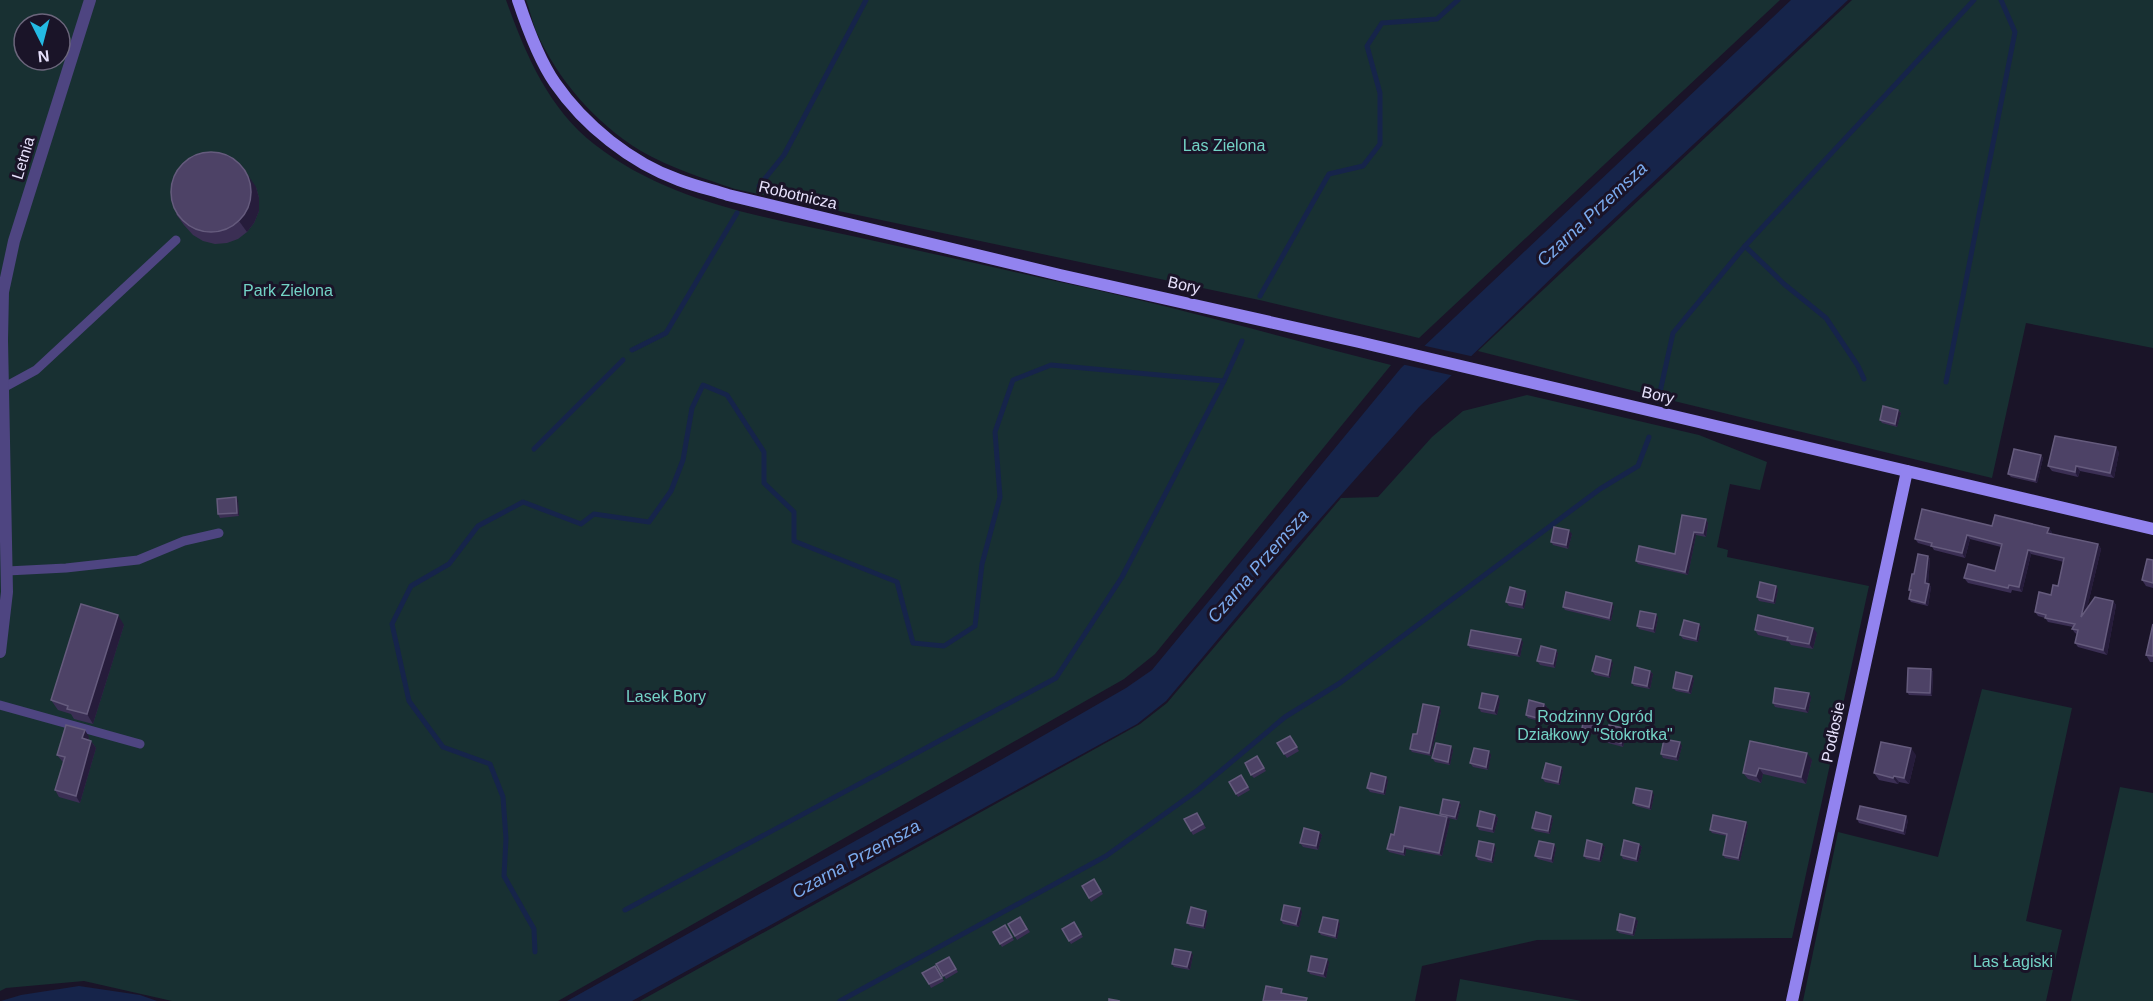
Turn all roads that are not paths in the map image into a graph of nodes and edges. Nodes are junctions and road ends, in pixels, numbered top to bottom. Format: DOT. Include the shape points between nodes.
graph roads {
  1 [pos="90,0"];
  2 [pos="518,0"];
  3 [pos="176,240"];
  4 [pos="1154,295"];
  5 [pos="1,340"];
  6 [pos="3,388"];
  7 [pos="1907,471"];
  8 [pos="2153,529"];
  9 [pos="219,532"];
  10 [pos="7,571"];
  11 [pos="0,650"];
  12 [pos="0,705"];
  13 [pos="140,744"];
  14 [pos="1792,1001"];
  1 -- 5 [label="street, Letnia" via="9,259"];
  2 -- 4 [label="street, Robotnicza" via="554,82 576,110 617,146 671,177 728,195"];
  3 -- 6 [label="lane" via="36,370"];
  4 -- 7 [label="street, Bory"];
  5 -- 6 [label="street, Letnia"];
  6 -- 10 [label="street, Letnia"];
  7 -- 8 [label="street, Bory"];
  7 -- 14 [label="street, Podłosie"];
  9 -- 10 [label="lane" via="138,560"];
  10 -- 11 [label="street, Letnia"];
  12 -- 13 [label="lane"];
}
